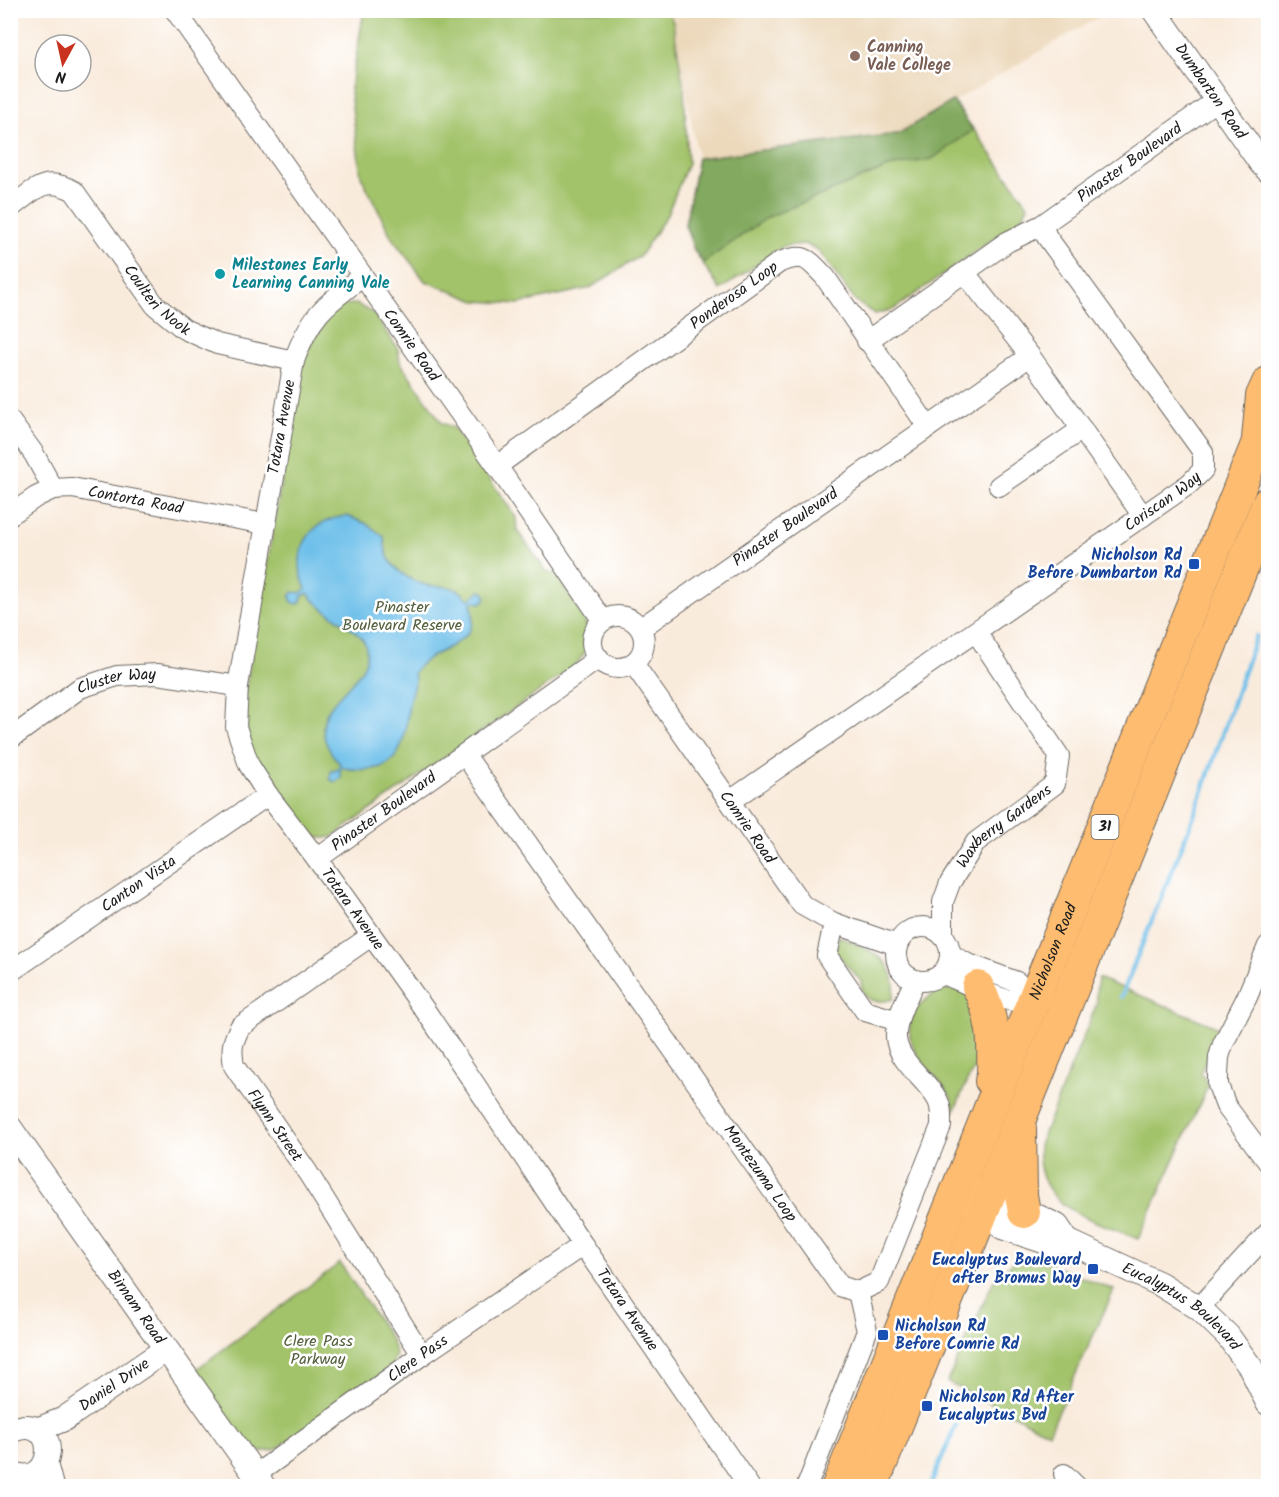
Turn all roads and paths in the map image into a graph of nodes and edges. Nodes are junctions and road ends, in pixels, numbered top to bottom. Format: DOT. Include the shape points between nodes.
graph roads {
  1 [pos="175,10"];
  2 [pos="1154,10"];
  3 [pos="1217,100"];
  4 [pos="1269,170"];
  5 [pos="10,208"];
  6 [pos="1042,225"];
  7 [pos="965,273"];
  8 [pos="362,277"];
  9 [pos="867,341"];
  10 [pos="1030,356"];
  11 [pos="294,360"];
  12 [pos="1269,383"];
  13 [pos="10,421"];
  14 [pos="928,427"];
  15 [pos="1082,429"];
  16 [pos="1263,430"];
  17 [pos="497,466"];
  18 [pos="999,486"];
  19 [pos="53,489"];
  20 [pos="1269,503"];
  21 [pos="10,515"];
  22 [pos="1143,516"];
  23 [pos="265,524"];
  24 [pos="603,621"];
  25 [pos="641,628"];
  26 [pos="976,632"];
  27 [pos="599,658"];
  28 [pos="633,663"];
  29 [pos="238,686"];
  30 [pos="10,739"];
  31 [pos="465,755"];
  32 [pos="268,795"];
  33 [pos="730,801"];
  34 [pos="317,859"];
  35 [pos="943,902"];
  36 [pos="834,923"];
  37 [pos="922,927"];
  38 [pos="371,936"];
  39 [pos="897,945"];
  40 [pos="947,945"];
  41 [pos="1269,946"];
  42 [pos="10,972"];
  43 [pos="1080,972"];
  44 [pos="941,974"];
  45 [pos="915,980"];
  46 [pos="978,987"];
  47 [pos="1033,1002"];
  48 [pos="898,1021"];
  49 [pos="1044,1060"];
  50 [pos="1019,1118"];
  51 [pos="10,1128"];
  52 [pos="974,1145"];
  53 [pos="1269,1162"];
  54 [pos="984,1203"];
  55 [pos="1024,1212"];
  56 [pos="1269,1233"];
  57 [pos="938,1235"];
  58 [pos="1067,1241"];
  59 [pos="583,1245"];
  60 [pos="858,1292"];
  61 [pos="1199,1308"];
  62 [pos="165,1350"];
  63 [pos="422,1355"];
  64 [pos="1269,1403"];
  65 [pos="29,1436"];
  66 [pos="20,1477"];
  67 [pos="259,1481"];
  68 [pos="53,1486"];
  69 [pos="750,1486"];
  70 [pos="807,1486"];
  71 [pos="838,1486"];
  72 [pos="872,1486"];
  1 -- 8 [label="street, Comrie Road"];
  2 -- 3 [label="street, Dumbarton Road"];
  3 -- 4 [label="street, Dumbarton Road" via="1260,163"];
  3 -- 6 [label="street, Pinaster Boulevard"];
  5 -- 11 [label="street, Coulteri Nook" via="41,186 59,183 74,191 155,305 184,329 217,345"];
  6 -- 7 [label="street, Pinaster Boulevard" via="1007,242"];
  6 -- 22 [label="street, Coriscan Way" via="1203,453 1203,470"];
  7 -- 9 [label="street, Pinaster Boulevard"];
  7 -- 10 [label="street"];
  8 -- 11 [label="street, Totara Avenue" via="312,320"];
  8 -- 17 [label="street, Comrie Road"];
  9 -- 14 [label="street, Ponderosa Loop"];
  9 -- 17 [label="street, Ponderosa Loop" via="825,277 809,261 795,257 780,262"];
  10 -- 14 [label="street, Pinaster Boulevard"];
  10 -- 15 [label="street"];
  11 -- 23 [label="street, Totara Avenue"];
  12 -- 16 [label="main road, Nicholson Road" via="1262,396"];
  13 -- 19 [label="street"];
  14 -- 25 [label="street, Pinaster Boulevard"];
  15 -- 18 [label="street"];
  15 -- 22 [label="street"];
  16 -- 47 [label="main road, Nicholson Road / 31"];
  17 -- 24 [label="street, Comrie Road"];
  19 -- 21 [label="street"];
  19 -- 23 [label="street, Contorta Road" via="72,488"];
  20 -- 43 [label="main road, Nicholson Road / 31"];
  22 -- 26 [label="street, Coriscan Way"];
  23 -- 29 [label="street, Totara Avenue"];
  24 -- 25 [label="street" via="620,616 635,621"];
  24 -- 27 [label="street" via="593,636"];
  25 -- 28 [label="street" via="644,646"];
  26 -- 33 [label="street, Coriscan Way"];
  26 -- 35 [label="street, Waxberry Gardens" via="1059,756 1054,784 975,842"];
  27 -- 28 [label="street" via="611,667"];
  27 -- 31 [label="street, Pinaster Boulevard"];
  28 -- 33 [label="street, Comrie Road"];
  29 -- 30 [label="street, Cluster Way" via="157,674 117,676 80,688"];
  29 -- 32 [label="street, Totara Avenue" via="236,727 249,765"];
  31 -- 34 [label="street, Pinaster Boulevard"];
  31 -- 60 [label="street, Montezuma Loop" via="840,1286"];
  32 -- 34 [label="street, Totara Avenue"];
  32 -- 42 [label="street, Canton Vista"];
  33 -- 36 [label="street, Comrie Road" via="802,905"];
  34 -- 38 [label="street, Totara Avenue"];
  35 -- 37 [label="street, Waxberry Gardens"];
  35 -- 40 [label="street, Waxberry Gardens"];
  36 -- 39 [label="street, Comrie Road"];
  36 -- 48 [label="street" via="827,956 865,1011"];
  37 -- 39 [label="street" via="905,934"];
  37 -- 40 [label="street" via="936,930"];
  38 -- 59 [label="street, Totara Avenue"];
  38 -- 63 [label="street, Flynn Street" via="240,1027 231,1045 232,1056 234,1066 308,1173"];
  39 -- 45 [label="street" via="897,964"];
  40 -- 44 [label="street" via="947,966"];
  40 -- 47 [label="street" via="966,963 1017,982"];
  41 -- 53 [label="street" via="1223,1044 1218,1075 1226,1106"];
  43 -- 47 [label="street" via="1063,987"];
  43 -- 49 [label="main road, Nicholson Road / 31"];
  44 -- 45 [label="street" via="933,979"];
  44 -- 46 [label="street"];
  45 -- 48 [label="street"];
  46 -- 47 [label="street" via="1009,1002"];
  46 -- 52 [label="main road" via="990,1016 994,1041 993,1076 979,1107"];
  47 -- 49 [label="street"];
  47 -- 52 [label="main road, Nicholson Road / 31"];
  48 -- 60 [label="street" via="896,1038 902,1055 939,1100 941,1126 879,1282"];
  49 -- 50 [label="main road, Nicholson Road / 31"];
  50 -- 54 [label="main road, Nicholson Road / 31"];
  50 -- 55 [label="main road"];
  51 -- 62 [label="street, Birnam Road"];
  52 -- 54 [label="street, Eucalyptus Boulevard" via="974,1180"];
  52 -- 57 [label="main road, Nicholson Road / 31"];
  54 -- 55 [label="street, Eucalyptus Boulevard" via="1009,1203"];
  54 -- 57 [label="street, Eucalyptus Boulevard" via="959,1213"];
  54 -- 58 [label="street, Eucalyptus Boulevard" via="1002,1227 1049,1243"];
  54 -- 72 [label="main road, Nicholson Road / 31"];
  55 -- 58 [label="street, Eucalyptus Boulevard" via="1057,1226"];
  56 -- 61 [label="street"];
  57 -- 71 [label="main road, Nicholson Road / 31"];
  58 -- 61 [label="street, Eucalyptus Boulevard" via="1160,1284"];
  59 -- 63 [label="street, Clere Pass"];
  59 -- 69 [label="street, Totara Avenue"];
  60 -- 70 [label="street" via="867,1331"];
  61 -- 64 [label="street, Eucalyptus Boulevard" via="1228,1336"];
  62 -- 65 [label="street, Daniel Drive" via="64,1419"];
  62 -- 67 [label="street, Birnam Road"];
  63 -- 67 [label="street, Clere Pass"];
  65 -- 66 [label="street, Daniel Drive" via="41,1471"];
  65 -- 68 [label="street"];
}
